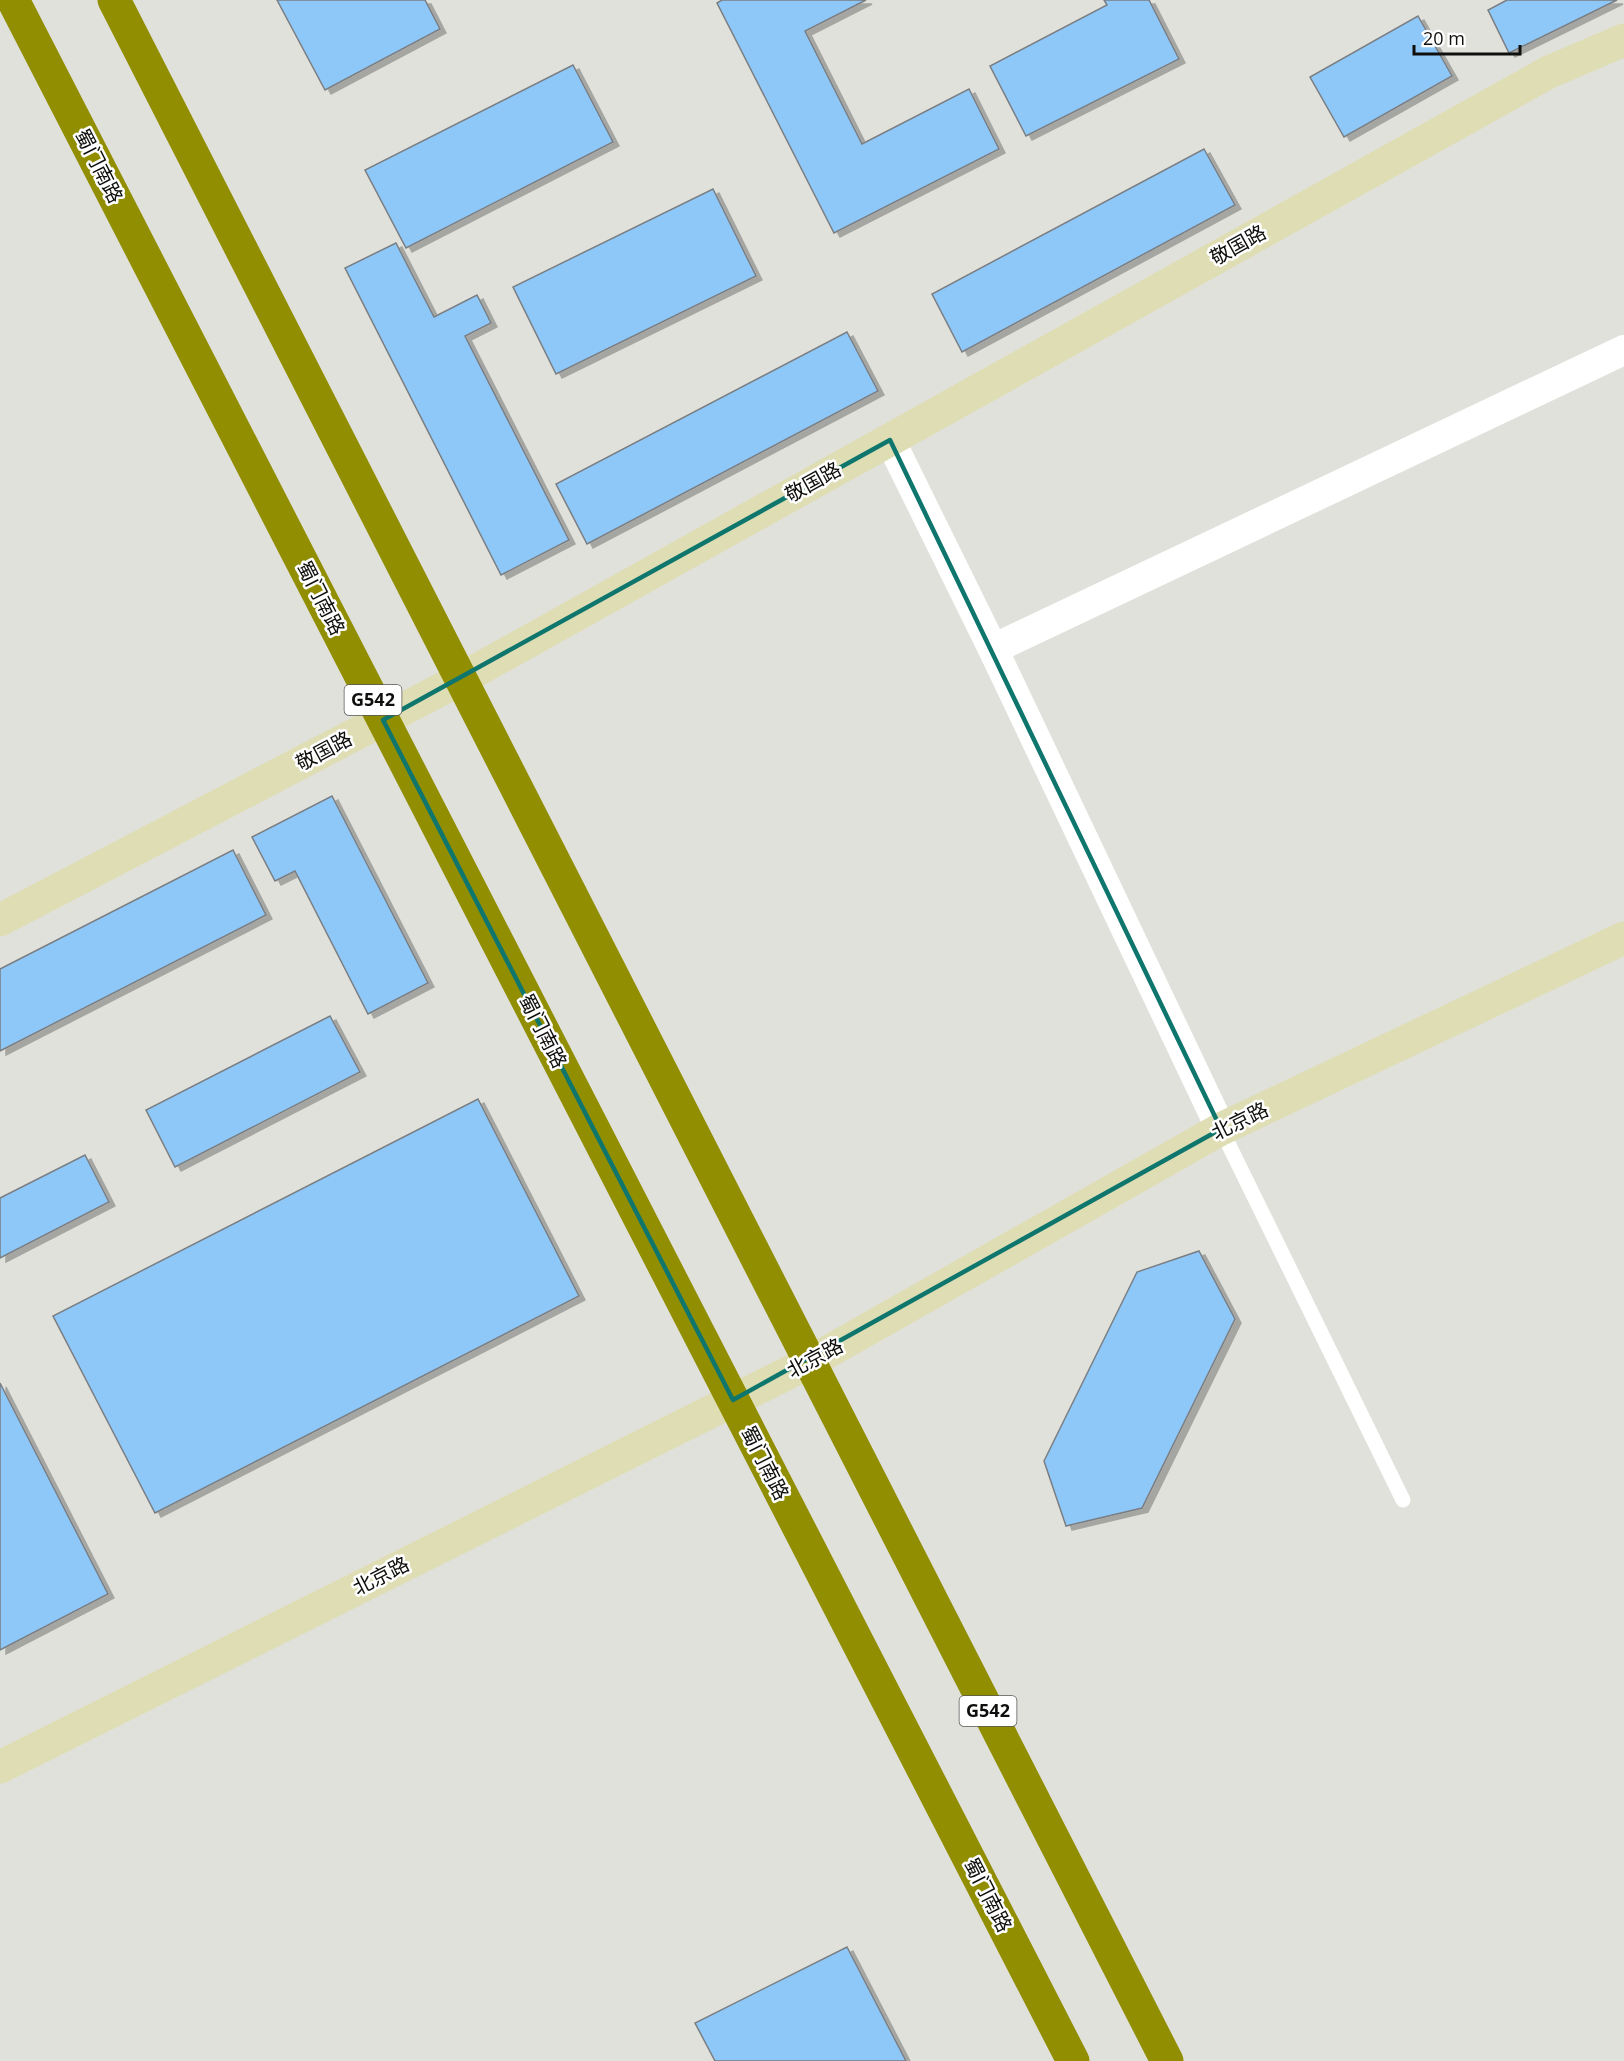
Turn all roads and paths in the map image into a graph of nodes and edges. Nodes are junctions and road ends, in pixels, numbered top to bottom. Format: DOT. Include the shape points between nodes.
graph roads {
  1 [pos="13,0"];
  2 [pos="114,0"];
  3 [pos="1624,40"];
  4 [pos="1624,350"];
  5 [pos="890,440"];
  6 [pos="993,649"];
  7 [pos="461,680"];
  8 [pos="383,720"];
  9 [pos="0,920"];
  10 [pos="1624,938"];
  11 [pos="1221,1129"];
  12 [pos="810,1362"];
  13 [pos="733,1400"];
  14 [pos="1403,1500"];
  15 [pos="0,1767"];
  16 [pos="1073,2061"];
  17 [pos="1167,2061"];
  1 -- 8 [label="highway, 蜀门南路 / G542"];
  2 -- 7 [label="highway, G542"];
  3 -- 5 [label="street, 敬国路" via="1549,72"];
  4 -- 6 [label="street"];
  5 -- 6 [label="street"];
  5 -- 7 [label="street, 敬国路"];
  6 -- 11 [label="street"];
  7 -- 8 [label="street, 敬国路"];
  7 -- 12 [label="highway, G542"];
  8 -- 9 [label="street, 敬国路"];
  8 -- 13 [label="highway, 蜀门南路 / G542"];
  10 -- 11 [label="street, 北京路"];
  11 -- 12 [label="street, 北京路"];
  11 -- 14 [label="lane"];
  12 -- 13 [label="street, 北京路"];
  12 -- 17 [label="highway, G542"];
  13 -- 15 [label="street, 北京路"];
  13 -- 16 [label="highway, 蜀门南路 / G542"];
}
